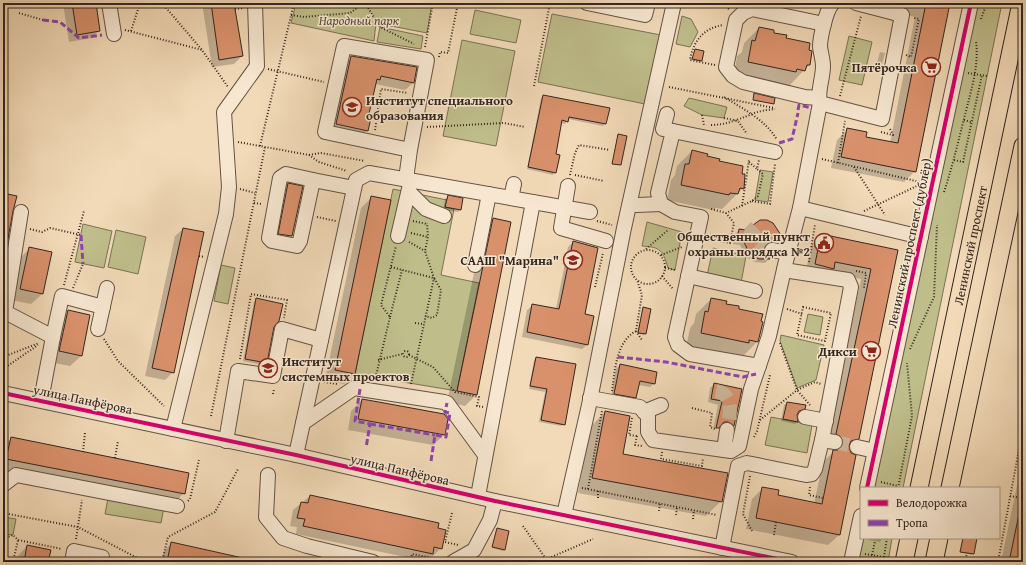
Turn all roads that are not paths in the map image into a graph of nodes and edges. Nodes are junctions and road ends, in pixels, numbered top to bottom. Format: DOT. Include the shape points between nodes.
graph roads {
  1 [pos="109,3"];
  2 [pos="255,3"];
  3 [pos="587,3"];
  4 [pos="648,3"];
  5 [pos="674,3"];
  6 [pos="833,3"];
  7 [pos="971,3"];
  8 [pos="1021,3"];
  9 [pos="860,4"];
  10 [pos="824,24"];
  11 [pos="113,30"];
  12 [pos="819,101"];
  13 [pos="667,114"];
  14 [pos="673,131"];
  15 [pos="1023,146"];
  16 [pos="410,150"];
  17 [pos="763,150"];
  18 [pos="313,180"];
  19 [pos="569,180"];
  20 [pos="409,184"];
  21 [pos="354,188"];
  22 [pos="489,194"];
  23 [pos="533,202"];
  24 [pos="630,203"];
  25 [pos="661,204"];
  26 [pos="800,208"];
  27 [pos="564,209"];
  28 [pos="21,212"];
  29 [pos="444,216"];
  30 [pos="592,216"];
  31 [pos="399,233"];
  32 [pos="920,237"];
  33 [pos="606,241"];
  34 [pos="772,250"];
  35 [pos="788,253"];
  36 [pos="475,265"];
  37 [pos="7,269"];
  38 [pos="784,270"];
  39 [pos="681,273"];
  40 [pos="107,288"];
  41 [pos="755,291"];
  42 [pos="103,307"];
  43 [pos="98,329"];
  44 [pos="53,337"];
  45 [pos="321,340"];
  46 [pos="759,366"];
  47 [pos="3,393"];
  48 [pos="590,398"];
  49 [pos="41,400"];
  50 [pos="661,405"];
  51 [pos="809,412"];
  52 [pos="638,413"];
  53 [pos="826,421"];
  54 [pos="303,423"];
  55 [pos="173,429"];
  56 [pos="727,431"];
  57 [pos="226,441"];
  58 [pos="858,447"];
  59 [pos="724,450"];
  60 [pos="875,451"];
  61 [pos="296,455"];
  62 [pos="485,455"];
  63 [pos="268,475"];
  64 [pos="3,485"];
  65 [pos="867,487"];
  66 [pos="919,487"];
  67 [pos="950,487"];
  68 [pos="478,496"];
  69 [pos="494,501"];
  70 [pos="177,506"];
  71 [pos="564,515"];
  72 [pos="860,523"];
  73 [pos="908,539"];
  74 [pos="939,539"];
  75 [pos="722,548"];
  76 [pos="73,557"];
  77 [pos="745,557"];
  78 [pos="855,557"];
  79 [pos="896,560"];
  80 [pos="448,561"];
  81 [pos="102,562"];
  82 [pos="373,562"];
  83 [pos="792,562"];
  84 [pos="934,562"];
  1 -- 11 [label="street"];
  2 -- 55 [label="street" via="257,66 224,112 229,187 226,214"];
  3 -- 4 [label="street" via="645,15"];
  5 -- 24 [label="street"];
  6 -- 10 [label="street"];
  7 -- 32 [label="street, Ленинский проспект (дублёр)"];
  8 -- 66 [label="main road, Ленинский проспект"];
  9 -- 12 [label="street" via="902,15 882,119"];
  10 -- 12 [label="street" via="820,46 823,66"];
  10 -- 12 [label="street" via="752,9 743,12 736,20 726,67 733,76 743,82"];
  12 -- 26 [label="street"];
  13 -- 14 [label="street" via="663,129"];
  14 -- 17 [label="street"];
  14 -- 25 [label="street" via="658,193"];
  15 -- 67 [label="main road"];
  16 -- 16 [label="street" via="427,60 344,46 325,132"];
  16 -- 20 [label="street"];
  18 -- 18 [label="street" via="286,174 281,176 270,240 297,246 300,242"];
  18 -- 21 [label="street"];
  19 -- 27 [label="street"];
  20 -- 21 [label="street" via="369,173 356,180"];
  20 -- 22 [label="street"];
  20 -- 29 [label="street" via="426,209"];
  20 -- 31 [label="street"];
  21 -- 45 [label="street"];
  22 -- 23 [label="street" via="512,191"];
  22 -- 36 [label="street"];
  23 -- 27 [label="street"];
  23 -- 62 [label="street"];
  24 -- 25 [label="street"];
  24 -- 48 [label="street"];
  25 -- 39 [label="street" via="675,212 701,217"];
  26 -- 32 [label="street"];
  26 -- 35 [label="street"];
  27 -- 30 [label="street"];
  27 -- 33 [label="street" via="561,228"];
  28 -- 37 [label="street"];
  32 -- 60 [label="street, Ленинский проспект (дублёр)"];
  34 -- 35 [label="street"];
  35 -- 38 [label="street"];
  37 -- 44 [label="street" via="4,312"];
  38 -- 46 [label="street" via="769,336"];
  38 -- 53 [label="street" via="848,280 851,287"];
  39 -- 41 [label="street"];
  39 -- 46 [label="street" via="675,338 678,345 690,354"];
  40 -- 42 [label="street"];
  42 -- 43 [label="street"];
  42 -- 44 [label="street" via="65,297"];
  44 -- 49 [label="street"];
  45 -- 54 [label="street"];
  45 -- 57 [label="street" via="282,329 273,376 238,371"];
  46 -- 59 [label="street" via="751,389 739,446 731,451"];
  47 -- 49 [label="street, улица Панфёрова"];
  48 -- 52 [label="street" via="607,405 640,407"];
  48 -- 71 [label="street"];
  49 -- 55 [label="street, улица Панфёрова"];
  50 -- 52 [label="street"];
  51 -- 53 [label="street"];
  52 -- 59 [label="street" via="648,416 648,432 653,440"];
  53 -- 75 [label="street" via="829,441 812,474 799,474 747,463 738,466"];
  54 -- 61 [label="street"];
  54 -- 62 [label="street" via="354,388 375,391 447,404"];
  55 -- 57 [label="street, улица Панфёрова"];
  56 -- 59 [label="street"];
  57 -- 61 [label="street, улица Панфёрова"];
  58 -- 60 [label="street"];
  60 -- 65 [label="street, Ленинский проспект (дублёр)"];
  61 -- 68 [label="street, улица Панфёрова"];
  62 -- 68 [label="street"];
  63 -- 82 [label="street" via="266,517 283,538"];
  64 -- 70 [label="street" via="16,475"];
  68 -- 69 [label="street, улица Панфёрова"];
  69 -- 71 [label="street, улица Панфёрова"];
  69 -- 80 [label="street" via="490,520 474,550"];
  71 -- 75 [label="street, улица Панфёрова"];
  72 -- 78 [label="street"];
  73 -- 79 [label="main road"];
  74 -- 84 [label="main road"];
  75 -- 77 [label="street, улица Панфёрова"];
  76 -- 81 [label="street" via="102,557"];
  77 -- 83 [label="street, улица Панфёрова"];
}
